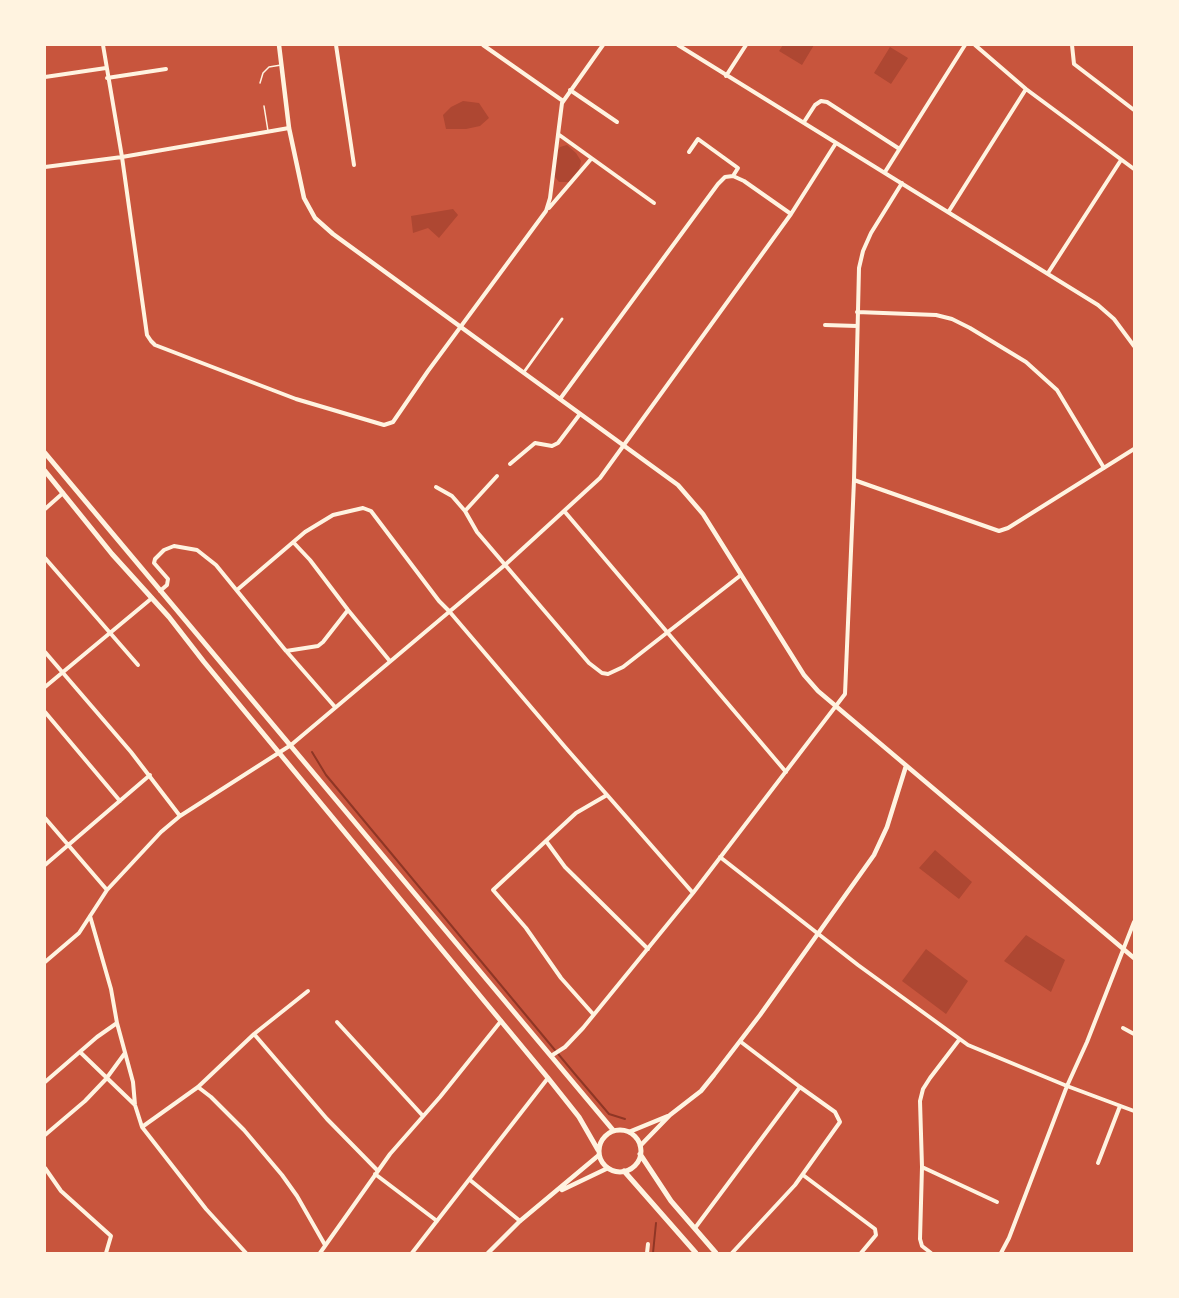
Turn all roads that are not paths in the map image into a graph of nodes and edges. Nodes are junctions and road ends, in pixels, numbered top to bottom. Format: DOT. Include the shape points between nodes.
graph roads {
  1 [pos="103,45"];
  2 [pos="279,45"];
  3 [pos="336,45"];
  4 [pos="483,45"];
  5 [pos="603,45"];
  6 [pos="678,45"];
  7 [pos="747,45"];
  8 [pos="965,45"];
  9 [pos="975,45"];
  10 [pos="1072,45"];
  11 [pos="282,65"];
  12 [pos="106,68"];
  13 [pos="166,69"];
  14 [pos="726,76"];
  15 [pos="45,77"];
  16 [pos="107,78"];
  17 [pos="260,83"];
  18 [pos="1026,89"];
  19 [pos="570,90"];
  20 [pos="562,101"];
  21 [pos="264,106"];
  22 [pos="1134,110"];
  23 [pos="617,122"];
  24 [pos="804,122"];
  25 [pos="289,128"];
  26 [pos="268,132"];
  27 [pos="558,134"];
  28 [pos="836,143"];
  29 [pos="898,148"];
  30 [pos="689,152"];
  31 [pos="122,157"];
  32 [pos="591,159"];
  33 [pos="1121,160"];
  34 [pos="354,165"];
  35 [pos="45,167"];
  36 [pos="1134,169"];
  37 [pos="885,172"];
  38 [pos="733,176"];
  39 [pos="902,183"];
  40 [pos="654,203"];
  41 [pos="546,211"];
  42 [pos="949,211"];
  43 [pos="791,213"];
  44 [pos="1048,273"];
  45 [pos="857,312"];
  46 [pos="562,319"];
  47 [pos="825,325"];
  48 [pos="857,326"];
  49 [pos="461,327"];
  50 [pos="1134,346"];
  51 [pos="524,372"];
  52 [pos="560,399"];
  53 [pos="580,414"];
  54 [pos="624,446"];
  55 [pos="1134,449"];
  56 [pos="45,453"];
  57 [pos="510,464"];
  58 [pos="1104,468"];
  59 [pos="45,471"];
  60 [pos="497,476"];
  61 [pos="854,480"];
  62 [pos="436,487"];
  63 [pos="63,493"];
  64 [pos="45,509"];
  65 [pos="465,511"];
  66 [pos="565,512"];
  67 [pos="294,543"];
  68 [pos="45,558"];
  69 [pos="506,564"];
  70 [pos="741,575"];
  71 [pos="237,590"];
  72 [pos="160,591"];
  73 [pos="152,598"];
  74 [pos="348,610"];
  75 [pos="449,611"];
  76 [pos="110,633"];
  77 [pos="668,634"];
  78 [pos="286,651"];
  79 [pos="45,652"];
  80 [pos="389,660"];
  81 [pos="138,665"];
  82 [pos="62,673"];
  83 [pos="45,687"];
  84 [pos="836,706"];
  85 [pos="335,707"];
  86 [pos="45,712"];
  87 [pos="291,745"];
  88 [pos="280,753"];
  89 [pos="906,766"];
  90 [pos="786,772"];
  91 [pos="150,775"];
  92 [pos="607,795"];
  93 [pos="120,801"];
  94 [pos="180,816"];
  95 [pos="45,818"];
  96 [pos="546,841"];
  97 [pos="69,846"];
  98 [pos="720,857"];
  99 [pos="45,865"];
  100 [pos="107,890"];
  101 [pos="693,893"];
  102 [pos="90,916"];
  103 [pos="1134,922"];
  104 [pos="817,933"];
  105 [pos="648,949"];
  106 [pos="1124,949"];
  107 [pos="1134,958"];
  108 [pos="45,962"];
  109 [pos="308,991"];
  110 [pos="593,1014"];
  111 [pos="501,1021"];
  112 [pos="337,1022"];
  113 [pos="117,1023"];
  114 [pos="1123,1028"];
  115 [pos="254,1034"];
  116 [pos="1134,1034"];
  117 [pos="959,1040"];
  118 [pos="741,1042"];
  119 [pos="80,1052"];
  120 [pos="125,1052"];
  121 [pos="551,1056"];
  122 [pos="548,1078"];
  123 [pos="106,1079"];
  124 [pos="45,1082"];
  125 [pos="1067,1086"];
  126 [pos="198,1087"];
  127 [pos="800,1087"];
  128 [pos="135,1105"];
  129 [pos="1120,1106"];
  130 [pos="1134,1111"];
  131 [pos="670,1115"];
  132 [pos="423,1116"];
  133 [pos="142,1127"];
  134 [pos="613,1130"];
  135 [pos="629,1132"];
  136 [pos="45,1135"];
  137 [pos="640,1146"];
  138 [pos="599,1153"];
  139 [pos="640,1154"];
  140 [pos="1098,1163"];
  141 [pos="922,1167"];
  142 [pos="45,1168"];
  143 [pos="608,1168"];
  144 [pos="624,1171"];
  145 [pos="376,1172"];
  146 [pos="803,1175"];
  147 [pos="470,1180"];
  148 [pos="552,1195"];
  149 [pos="997,1202"];
  150 [pos="436,1221"];
  151 [pos="520,1221"];
  152 [pos="694,1229"];
  153 [pos="648,1244"];
  154 [pos="325,1245"];
  155 [pos="106,1253"];
  156 [pos="246,1253"];
  157 [pos="320,1253"];
  158 [pos="412,1253"];
  159 [pos="488,1253"];
  160 [pos="647,1253"];
  161 [pos="696,1253"];
  162 [pos="716,1253"];
  163 [pos="732,1253"];
  164 [pos="861,1253"];
  165 [pos="931,1253"];
  166 [pos="1001,1253"];
  1 -- 12 [label="street"];
  2 -- 11 [label="street"];
  3 -- 34 [label="street"];
  4 -- 20 [label="street"];
  5 -- 19 [label="street"];
  6 -- 14 [label="street"];
  7 -- 14 [label="street"];
  8 -- 29 [label="street"];
  9 -- 18 [label="street"];
  10 -- 22 [label="street" via="1074,64"];
  11 -- 17 [label="lane" via="269,67"];
  11 -- 25 [label="street"];
  12 -- 15 [label="street"];
  12 -- 16 [label="street"];
  13 -- 16 [label="street"];
  14 -- 24 [label="street"];
  16 -- 31 [label="street"];
  18 -- 33 [label="street"];
  18 -- 42 [label="street"];
  19 -- 20 [label="street"];
  19 -- 23 [label="street"];
  20 -- 27 [label="street"];
  21 -- 26 [label="lane"];
  24 -- 28 [label="street"];
  24 -- 29 [label="street" via="815,105 827,102"];
  25 -- 26 [label="street"];
  25 -- 49 [label="street" via="304,198 315,218"];
  26 -- 31 [label="street"];
  27 -- 32 [label="street"];
  27 -- 41 [label="street"];
  28 -- 37 [label="street"];
  28 -- 43 [label="street"];
  29 -- 37 [label="street"];
  30 -- 38 [label="street" via="698,139 738,168"];
  31 -- 35 [label="street"];
  31 -- 49 [label="street" via="147,335 155,345 296,399 384,425 393,422"];
  32 -- 40 [label="street"];
  32 -- 41 [label="street"];
  33 -- 36 [label="street"];
  33 -- 44 [label="street"];
  37 -- 39 [label="street"];
  38 -- 43 [label="street"];
  38 -- 52 [label="street" via="718,184"];
  39 -- 42 [label="street"];
  39 -- 45 [label="street" via="863,251"];
  41 -- 49 [label="street"];
  42 -- 44 [label="street"];
  43 -- 54 [label="street"];
  44 -- 50 [label="street" via="1098,305"];
  45 -- 48 [label="street"];
  45 -- 58 [label="street" via="952,319 1026,362 1057,390"];
  46 -- 51 [label="street"];
  47 -- 48 [label="street"];
  48 -- 61 [label="street"];
  49 -- 51 [label="street"];
  51 -- 52 [label="street"];
  52 -- 53 [label="street"];
  53 -- 54 [label="street"];
  53 -- 57 [label="street" via="558,443 535,443"];
  54 -- 66 [label="street" via="600,478"];
  54 -- 70 [label="street" via="692,499"];
  55 -- 58 [label="street"];
  56 -- 72 [label="main road"];
  58 -- 61 [label="street" via="999,531"];
  59 -- 63 [label="main road"];
  60 -- 65 [label="street"];
  61 -- 84 [label="street" via="846,689"];
  62 -- 65 [label="street" via="452,496"];
  63 -- 64 [label="street"];
  63 -- 73 [label="main road"];
  65 -- 69 [label="street" via="477,532"];
  66 -- 69 [label="street"];
  66 -- 77 [label="street"];
  67 -- 71 [label="street"];
  67 -- 74 [label="street"];
  67 -- 75 [label="street" via="304,532 336,513 368,509 438,602"];
  68 -- 76 [label="street"];
  69 -- 75 [label="street"];
  69 -- 77 [label="street" via="589,663 602,673 623,667"];
  70 -- 77 [label="street"];
  70 -- 84 [label="street" via="804,675"];
  71 -- 72 [label="street" via="197,550 174,546 155,559 154,563 168,579"];
  71 -- 78 [label="street"];
  72 -- 87 [label="main road"];
  73 -- 76 [label="street"];
  73 -- 88 [label="main road"];
  74 -- 78 [label="street" via="318,646"];
  74 -- 80 [label="street"];
  75 -- 80 [label="street"];
  75 -- 92 [label="street"];
  76 -- 81 [label="street"];
  76 -- 82 [label="street"];
  77 -- 90 [label="street"];
  78 -- 85 [label="street"];
  79 -- 82 [label="street"];
  80 -- 85 [label="street"];
  82 -- 83 [label="street"];
  82 -- 91 [label="street"];
  84 -- 89 [label="street"];
  84 -- 90 [label="street"];
  85 -- 87 [label="street"];
  86 -- 93 [label="street"];
  87 -- 88 [label="street"];
  87 -- 121 [label="main road"];
  88 -- 94 [label="street"];
  88 -- 111 [label="main road"];
  89 -- 104 [label="street" via="882,840"];
  89 -- 106 [label="street"];
  90 -- 98 [label="street"];
  91 -- 93 [label="street"];
  91 -- 94 [label="street"];
  92 -- 96 [label="street" via="576,813"];
  92 -- 101 [label="street"];
  93 -- 97 [label="street"];
  94 -- 100 [label="street" via="145,847"];
  95 -- 97 [label="street"];
  96 -- 105 [label="street" via="564,867"];
  96 -- 110 [label="street" via="493,890"];
  97 -- 99 [label="street"];
  97 -- 100 [label="street"];
  98 -- 101 [label="street"];
  98 -- 104 [label="street"];
  100 -- 102 [label="street"];
  101 -- 105 [label="street"];
  102 -- 108 [label="street" via="79,933"];
  102 -- 113 [label="street"];
  103 -- 106 [label="street"];
  104 -- 117 [label="street"];
  104 -- 118 [label="street"];
  105 -- 110 [label="street"];
  106 -- 107 [label="street"];
  106 -- 125 [label="street"];
  109 -- 115 [label="street"];
  110 -- 121 [label="street" via="574,1039"];
  111 -- 122 [label="main road"];
  111 -- 132 [label="street"];
  112 -- 132 [label="street"];
  113 -- 119 [label="street"];
  113 -- 120 [label="street"];
  114 -- 116 [label="street"];
  115 -- 126 [label="street"];
  115 -- 145 [label="street"];
  117 -- 125 [label="street"];
  117 -- 141 [label="street" via="921,1094"];
  118 -- 127 [label="street"];
  118 -- 131 [label="street" via="700,1091"];
  119 -- 123 [label="street"];
  119 -- 124 [label="street"];
  120 -- 123 [label="street"];
  120 -- 128 [label="street"];
  121 -- 134 [label="main road"];
  122 -- 138 [label="main road" via="579,1117"];
  122 -- 147 [label="street"];
  123 -- 128 [label="street"];
  123 -- 136 [label="street"];
  125 -- 129 [label="street"];
  125 -- 166 [label="street"];
  126 -- 133 [label="street"];
  126 -- 154 [label="street" via="244,1130 282,1175"];
  127 -- 146 [label="street" via="835,1112 840,1122"];
  127 -- 152 [label="street"];
  128 -- 133 [label="street"];
  129 -- 130 [label="street"];
  129 -- 140 [label="street"];
  131 -- 135 [label="street"];
  131 -- 137 [label="street"];
  132 -- 145 [label="street"];
  133 -- 156 [label="street"];
  134 -- 135 [label="main road"];
  134 -- 138 [label="main road" via="601,1140"];
  135 -- 137 [label="main road"];
  137 -- 139 [label="main road"];
  138 -- 143 [label="main road"];
  138 -- 148 [label="street"];
  139 -- 144 [label="main road" via="633,1167"];
  139 -- 152 [label="main road"];
  141 -- 149 [label="street"];
  141 -- 165 [label="street" via="920,1242"];
  142 -- 155 [label="street" via="61,1191 111,1236"];
  143 -- 144 [label="main road"];
  143 -- 148 [label="street"];
  144 -- 161 [label="main road"];
  145 -- 150 [label="street"];
  145 -- 154 [label="street"];
  146 -- 163 [label="street"];
  146 -- 164 [label="street" via="875,1229 876,1235"];
  147 -- 150 [label="street"];
  147 -- 151 [label="street"];
  148 -- 151 [label="street"];
  150 -- 158 [label="street"];
  151 -- 159 [label="street"];
  152 -- 162 [label="main road"];
  153 -- 160 [label="street"];
  154 -- 157 [label="street"];
}
